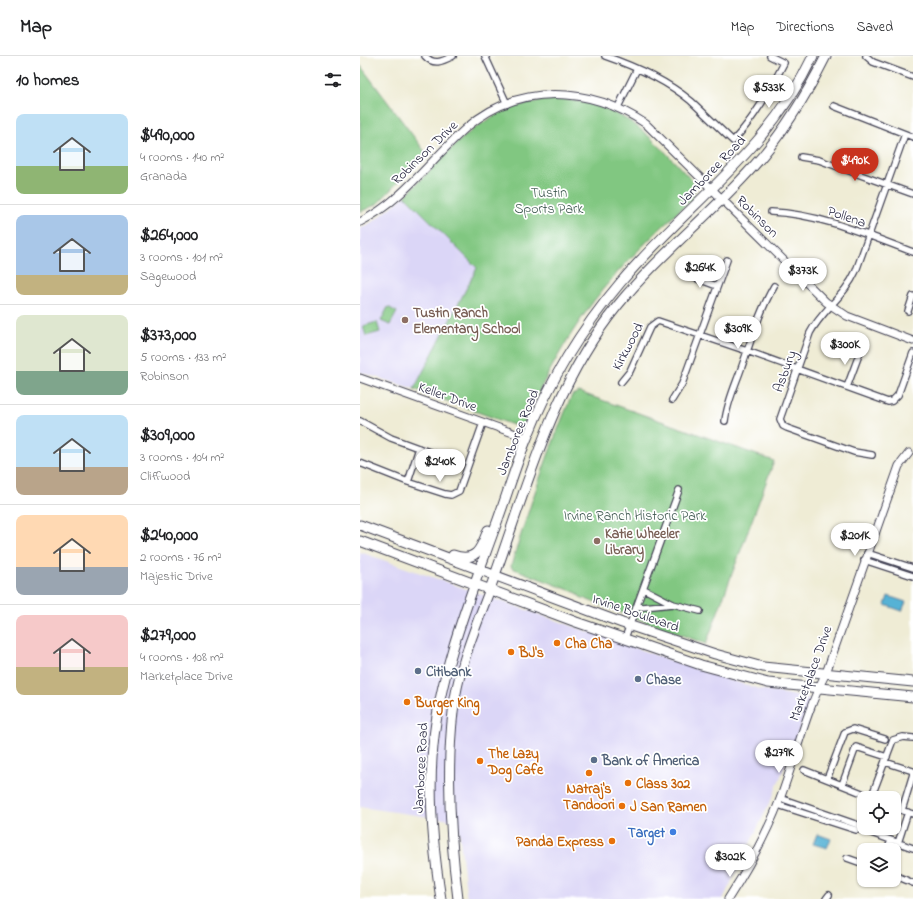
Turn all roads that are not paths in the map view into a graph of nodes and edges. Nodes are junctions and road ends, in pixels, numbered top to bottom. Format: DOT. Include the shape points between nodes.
graph roads {
  1 [pos="425,56"];
  2 [pos="454,56"];
  3 [pos="485,56"];
  4 [pos="604,56"];
  5 [pos="770,56"];
  6 [pos="812,56"];
  7 [pos="826,56"];
  8 [pos="866,56"];
  9 [pos="637,69"];
  10 [pos="913,77"];
  11 [pos="507,104"];
  12 [pos="834,106"];
  13 [pos="618,107"];
  14 [pos="905,134"];
  15 [pos="913,137"];
  16 [pos="801,157"];
  17 [pos="888,184"];
  18 [pos="713,189"];
  19 [pos="913,194"];
  20 [pos="722,199"];
  21 [pos="771,212"];
  22 [pos="360,222"];
  23 [pos="869,236"];
  24 [pos="913,252"];
  25 [pos="727,260"];
  26 [pos="690,276"];
  27 [pos="717,286"];
  28 [pos="774,286"];
  29 [pos="913,296"];
  30 [pos="831,306"];
  31 [pos="908,312"];
  32 [pos="700,334"];
  33 [pos="913,341"];
  34 [pos="747,351"];
  35 [pos="860,352"];
  36 [pos="913,353"];
  37 [pos="797,370"];
  38 [pos="360,378"];
  39 [pos="621,382"];
  40 [pos="847,387"];
  41 [pos="672,400"];
  42 [pos="360,421"];
  43 [pos="726,421"];
  44 [pos="483,423"];
  45 [pos="527,438"];
  46 [pos="419,448"];
  47 [pos="909,453"];
  48 [pos="872,455"];
  49 [pos="451,460"];
  50 [pos="360,463"];
  51 [pos="408,482"];
  52 [pos="511,484"];
  53 [pos="678,490"];
  54 [pos="360,525"];
  55 [pos="401,540"];
  56 [pos="360,541"];
  57 [pos="867,553"];
  58 [pos="864,560"];
  59 [pos="913,568"];
  60 [pos="480,570"];
  61 [pos="495,576"];
  62 [pos="913,576"];
  63 [pos="475,584"];
  64 [pos="644,589"];
  65 [pos="490,590"];
  66 [pos="673,604"];
  67 [pos="638,606"];
  68 [pos="700,611"];
  69 [pos="630,626"];
  70 [pos="625,638"];
  71 [pos="826,673"];
  72 [pos="913,682"];
  73 [pos="818,688"];
  74 [pos="913,698"];
  75 [pos="913,738"];
  76 [pos="885,739"];
  77 [pos="886,760"];
  78 [pos="804,770"];
  79 [pos="913,771"];
  80 [pos="913,774"];
  81 [pos="827,779"];
  82 [pos="842,785"];
  83 [pos="857,791"];
  84 [pos="874,791"];
  85 [pos="779,801"];
  86 [pos="902,810"];
  87 [pos="911,813"];
  88 [pos="857,827"];
  89 [pos="876,835"];
  90 [pos="891,841"];
  91 [pos="898,843"];
  92 [pos="901,844"];
  93 [pos="913,848"];
  94 [pos="847,858"];
  95 [pos="857,862"];
  96 [pos="901,879"];
  97 [pos="913,883"];
  98 [pos="441,899"];
  99 [pos="458,899"];
  100 [pos="728,899"];
  1 -- 2 [label="street" via="436,63"];
  3 -- 11 [label="street"];
  4 -- 9 [label="street"];
  5 -- 9 [label="street" via="784,63 767,97 751,121 733,141 691,101"];
  6 -- 18 [label="main road, Jamboree Road" via="796,90 766,132"];
  7 -- 20 [label="main road, Jamboree Road" via="812,84 773,142 753,168"];
  8 -- 10 [label="street" via="873,62"];
  9 -- 13 [label="street"];
  11 -- 13 [label="street, Robinson Drive" via="543,95 559,94 598,99"];
  11 -- 22 [label="street, Robinson Drive" via="484,115 466,128 397,197"];
  12 -- 14 [label="street"];
  13 -- 18 [label="street, Robinson Drive" via="646,124"];
  14 -- 15 [label="street"];
  14 -- 17 [label="street, Asbury"];
  16 -- 17 [label="street" via="819,160"];
  17 -- 19 [label="street"];
  17 -- 23 [label="street, Asbury"];
  18 -- 20 [label="street, Robinson Drive"];
  18 -- 45 [label="main road, Jamboree Road" via="643,258 596,313 559,372"];
  20 -- 30 [label="street, Robinson"];
  20 -- 61 [label="main road, Jamboree Road" via="618,305 582,357 566,385 541,443"];
  21 -- 23 [label="street, Pollena" via="808,216"];
  23 -- 24 [label="street, Pollena"];
  23 -- 30 [label="street, Asbury" via="851,281"];
  25 -- 27 [label="street"];
  26 -- 27 [label="street"];
  27 -- 32 [label="street"];
  28 -- 34 [label="street" via="765,302"];
  29 -- 31 [label="street"];
  30 -- 33 [label="street, Robinson" via="856,320"];
  30 -- 37 [label="street, Asbury" via="816,322"];
  32 -- 34 [label="street"];
  32 -- 39 [label="street, Kirkwood" via="662,321 655,322 650,327 630,371"];
  32 -- 41 [label="street" via="682,384"];
  34 -- 37 [label="street"];
  34 -- 43 [label="street" via="727,410"];
  35 -- 40 [label="street"];
  36 -- 40 [label="street" via="898,395 892,401 884,401"];
  37 -- 40 [label="street"];
  37 -- 48 [label="street, Asbury" via="780,419 783,426 854,452"];
  38 -- 44 [label="street, Keller Drive"];
  42 -- 46 [label="street" via="391,438"];
  44 -- 45 [label="street, Keller Drive"];
  44 -- 51 [label="street" via="459,491 451,495 445,494"];
  45 -- 52 [label="main road, Jamboree Road"];
  46 -- 49 [label="street"];
  46 -- 51 [label="street"];
  47 -- 57 [label="street, Marketplace Drive" via="899,466"];
  50 -- 51 [label="street"];
  52 -- 55 [label="main road" via="502,495 480,551 473,555 462,558"];
  52 -- 60 [label="main road, Jamboree Road"];
  53 -- 64 [label="street"];
  54 -- 55 [label="main road, Irvine Boulevard"];
  55 -- 60 [label="main road, Irvine Boulevard"];
  56 -- 63 [label="main road, Irvine Boulevard"];
  57 -- 58 [label="street, Marketplace Drive"];
  57 -- 59 [label="street"];
  58 -- 62 [label="street"];
  58 -- 71 [label="street, Marketplace Drive"];
  60 -- 61 [label="main road, Irvine Boulevard"];
  60 -- 63 [label="main road, Jamboree Road"];
  61 -- 65 [label="main road, Jamboree Road"];
  61 -- 69 [label="main road, Irvine Boulevard"];
  63 -- 65 [label="main road, Irvine Boulevard"];
  63 -- 98 [label="main road, Jamboree Road" via="447,671 433,745 432,829"];
  64 -- 66 [label="street"];
  64 -- 67 [label="street"];
  65 -- 70 [label="main road, Irvine Boulevard"];
  65 -- 99 [label="main road, Jamboree Road" via="465,654 453,710 450,810"];
  66 -- 67 [label="street"];
  66 -- 68 [label="street"];
  67 -- 69 [label="street"];
  69 -- 70 [label="street"];
  69 -- 71 [label="main road, Irvine Boulevard" via="763,667"];
  70 -- 73 [label="main road, Irvine Boulevard" via="701,665 757,680"];
  71 -- 72 [label="main road, Irvine Boulevard"];
  71 -- 73 [label="street, Marketplace Drive"];
  73 -- 74 [label="main road, Irvine Boulevard"];
  73 -- 85 [label="street, Marketplace Drive"];
  75 -- 77 [label="street" via="894,738"];
  76 -- 81 [label="street" via="853,729 845,732"];
  77 -- 79 [label="street"];
  77 -- 82 [label="street" via="856,747"];
  77 -- 84 [label="street"];
  78 -- 81 [label="street"];
  80 -- 86 [label="street"];
  81 -- 82 [label="street"];
  82 -- 83 [label="street"];
  85 -- 88 [label="street"];
  85 -- 100 [label="street, Marketplace Drive" via="748,867"];
  86 -- 87 [label="street"];
  87 -- 91 [label="street"];
  89 -- 90 [label="street"];
  90 -- 91 [label="street"];
  92 -- 93 [label="street"];
  94 -- 95 [label="street"];
  96 -- 97 [label="street"];
}
